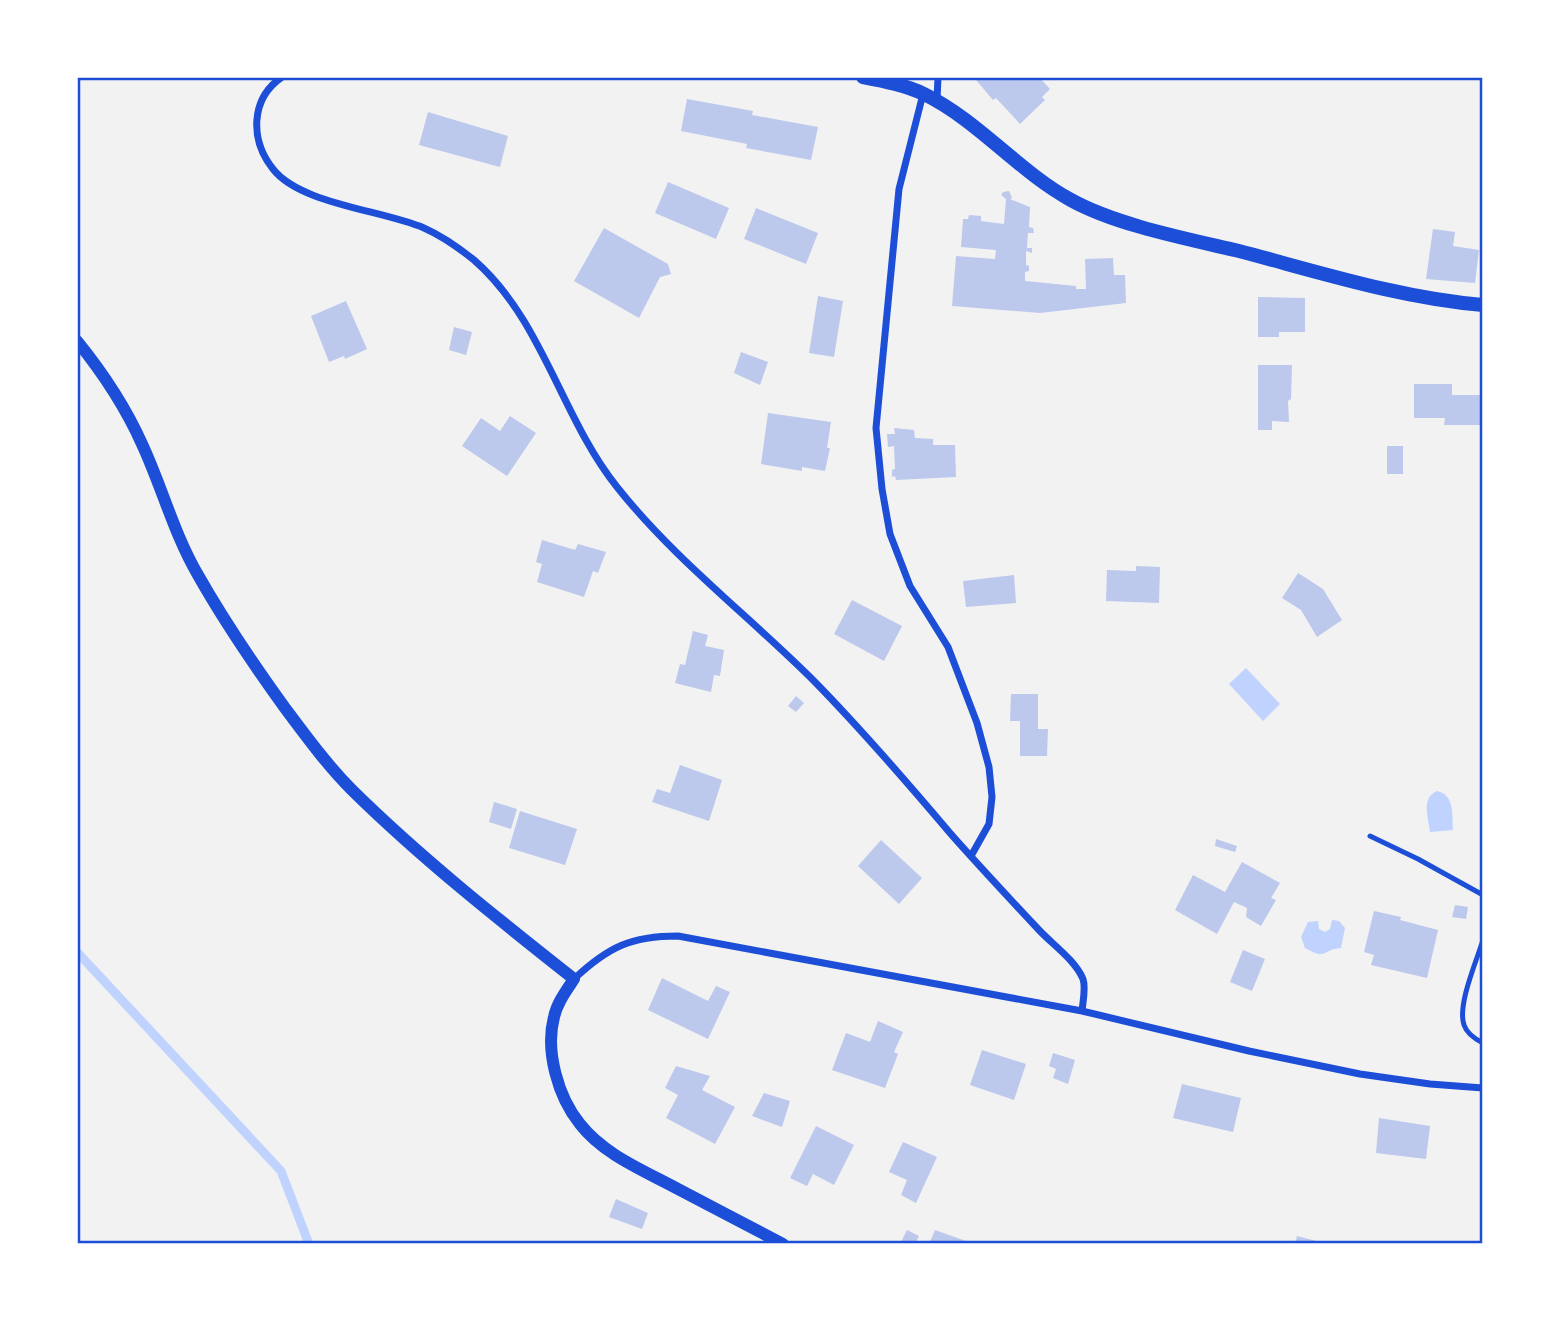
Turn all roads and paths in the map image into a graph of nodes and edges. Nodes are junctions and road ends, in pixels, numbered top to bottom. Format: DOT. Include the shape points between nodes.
graph roads {
  1 [pos="282,77"];
  2 [pos="863,77"];
  3 [pos="938,77"];
  4 [pos="923,93"];
  5 [pos="937,101"];
  6 [pos="1483,305"];
  7 [pos="77,341"];
  8 [pos="1370,836"];
  9 [pos="971,856"];
  10 [pos="1483,895"];
  11 [pos="1483,940"];
  12 [pos="574,979"];
  13 [pos="1082,1011"];
  14 [pos="1483,1043"];
  15 [pos="1483,1088"];
  16 [pos="783,1244"];
  1 -- 9 [label="street" via="262,97 256,118 263,154 274,171 306,192 424,228 474,261 513,303 580,432 627,500 813,681"];
  2 -- 4 [label="main road"];
  3 -- 5 [label="street"];
  4 -- 5 [label="main road"];
  4 -- 9 [label="street" via="899,189 876,428 890,534 910,586 948,647 989,767 989,824"];
  5 -- 6 [label="main road" via="1052,189 1096,211 1352,280"];
  7 -- 12 [label="street" via="119,398 197,574 253,664 314,747 402,836"];
  8 -- 10 [label="lane"];
  9 -- 13 [label="street" via="1076,968 1085,982"];
  11 -- 14 [label="lane" via="1462,1011 1471,1037"];
  12 -- 13 [label="street" via="596,959 634,939 678,936"];
  12 -- 16 [label="street" via="554,1018 552,1047 564,1098 580,1125 622,1159"];
  13 -- 15 [label="street" via="1360,1074"];
}
